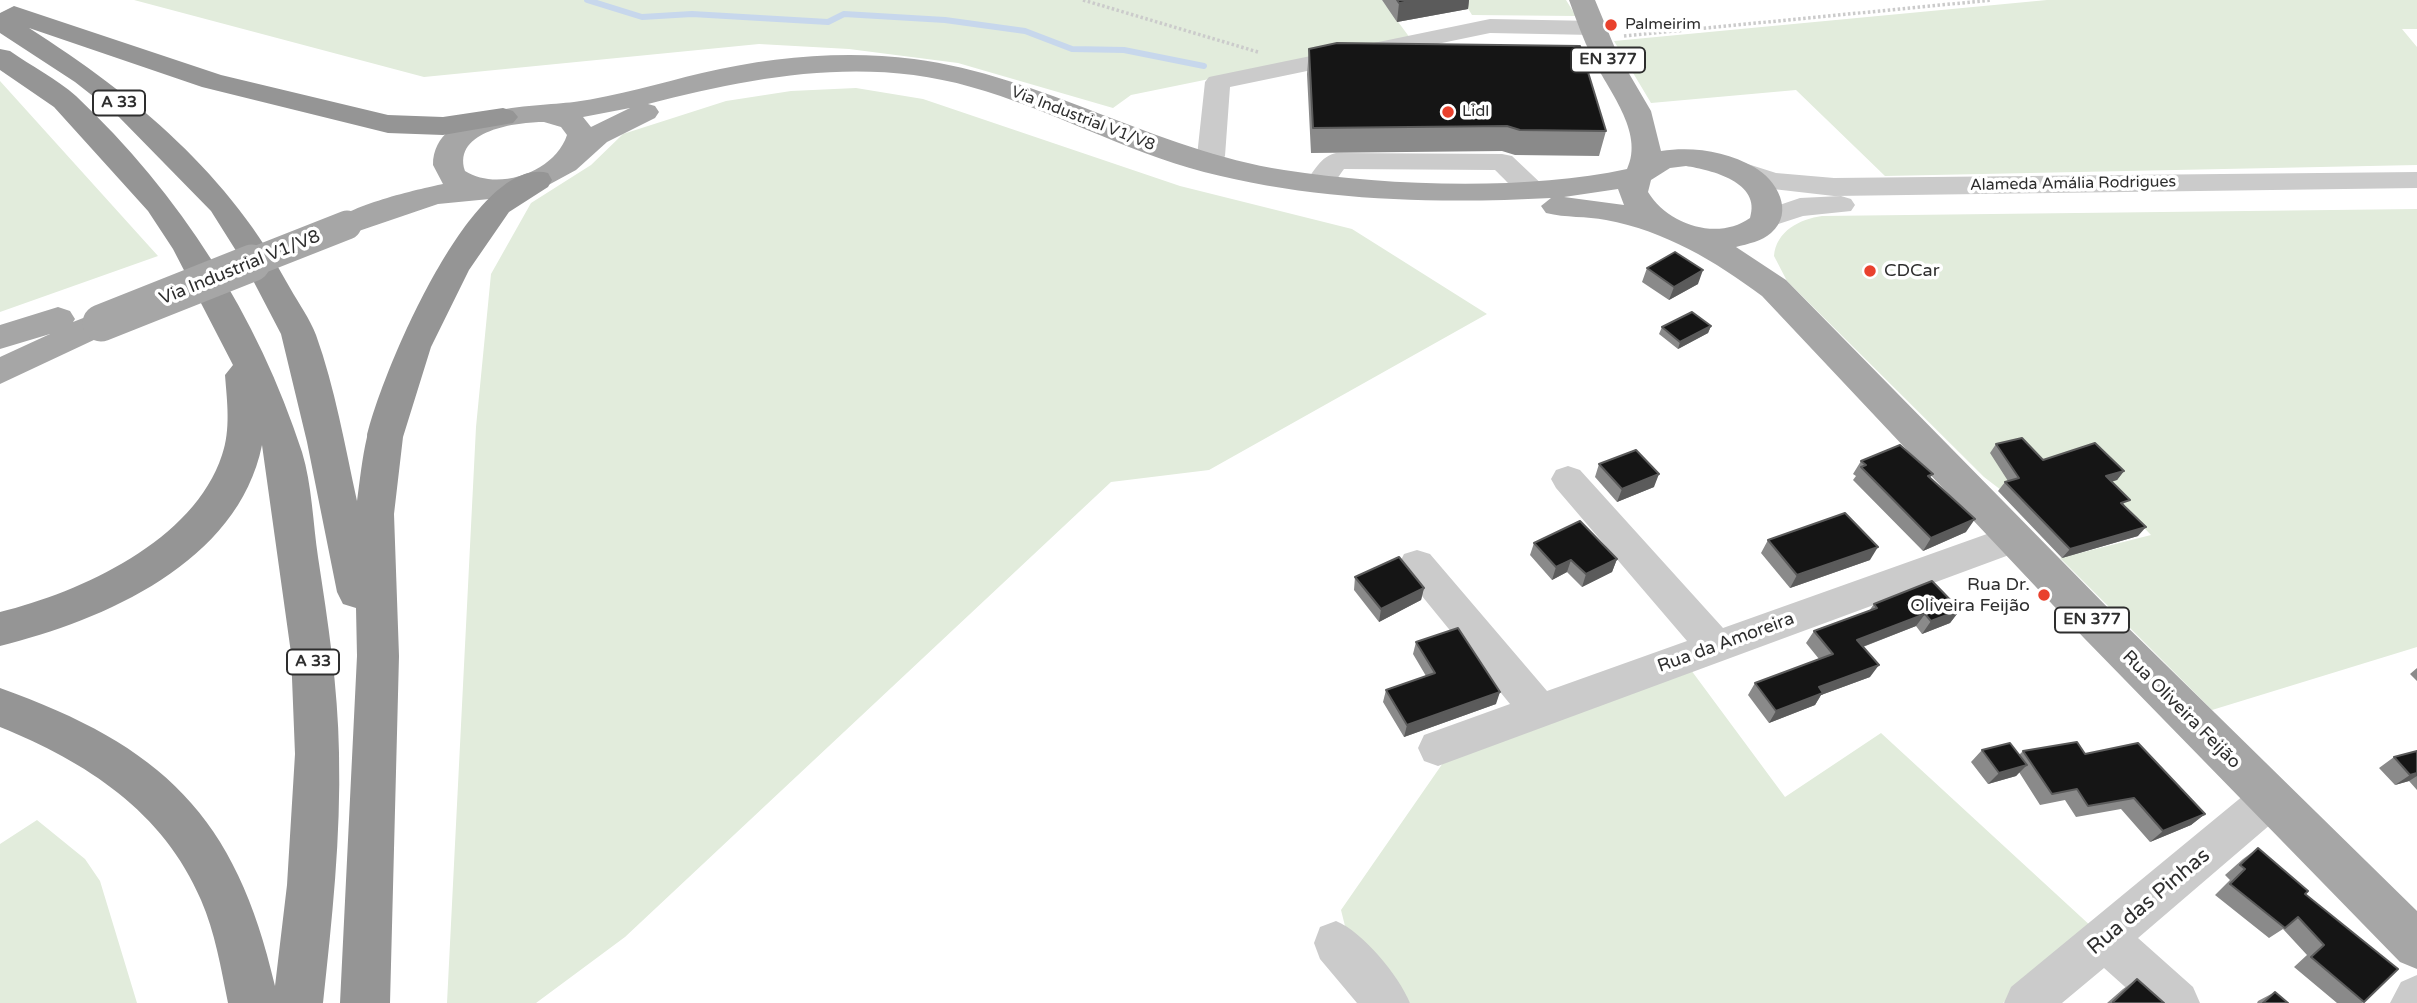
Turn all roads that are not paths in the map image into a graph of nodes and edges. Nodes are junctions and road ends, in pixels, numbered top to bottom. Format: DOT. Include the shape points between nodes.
graph roads {
  1 [pos="1582,0"];
  2 [pos="0,9"];
  3 [pos="0,22"];
  4 [pos="1596,34"];
  5 [pos="0,57"];
  6 [pos="532,113"];
  7 [pos="503,117"];
  8 [pos="1642,117"];
  9 [pos="451,149"];
  10 [pos="576,153"];
  11 [pos="1206,163"];
  12 [pos="1722,164"];
  13 [pos="1641,172"];
  14 [pos="537,180"];
  15 [pos="2417,180"];
  16 [pos="1319,184"];
  17 [pos="488,188"];
  18 [pos="1534,190"];
  19 [pos="2417,199"];
  20 [pos="342,218"];
  21 [pos="1763,222"];
  22 [pos="1677,231"];
  23 [pos="1774,288"];
  24 [pos="97,314"];
  25 [pos="235,332"];
  26 [pos="0,337"];
  27 [pos="0,372"];
  28 [pos="1568,479"];
  29 [pos="2015,538"];
  30 [pos="1417,564"];
  31 [pos="0,629"];
  32 [pos="1716,647"];
  33 [pos="0,707"];
  34 [pos="1539,711"];
  35 [pos="376,729"];
  36 [pos="1438,748"];
  37 [pos="2270,799"];
  38 [pos="2105,939"];
  39 [pos="1336,943"];
  40 [pos="2417,945"];
  41 [pos="2417,999"];
  42 [pos="253,1003"];
  43 [pos="298,1003"];
  44 [pos="365,1003"];
  45 [pos="1387,1003"];
  46 [pos="2027,1003"];
  47 [pos="2177,1003"];
  48 [pos="2413,1003"];
  1 -- 4 [label="main road, EN 377"];
  2 -- 7 [label="highway" via="212,81 388,124 443,126"];
  3 -- 35 [label="highway, A 33" via="127,109 222,205 261,264 298,334 326,442 354,567"];
  4 -- 8 [label="main road, EN 377"];
  4 -- 11 [label="street" via="1490,26 1218,82 1211,156"];
  5 -- 25 [label="highway, A 33" via="64,101 159,204"];
  6 -- 7 [label="main road, Via Industrial V1/V8"];
  6 -- 10 [label="main road" via="560,116 578,127 582,135"];
  6 -- 11 [label="main road, Via Industrial V1/V8" via="602,107 766,69 885,64 973,79"];
  7 -- 9 [label="main road, Via Industrial V1/V8" via="466,134"];
  8 -- 12 [label="main road, EN 377" via="1671,140"];
  8 -- 13 [label="main road, EN 377" via="1648,144"];
  9 -- 17 [label="main road" via="447,165 456,178"];
  9 -- 20 [label="main road, Via Industrial V1/V8" via="412,179"];
  10 -- 14 [label="main road, Via Industrial V1/V8" via="561,168"];
  10 -- 22 [label="main road, Via Industrial V1/V8" via="627,119 711,93 796,78 878,77 978,95 1167,166 1259,190 1382,204 1577,206 1628,215"];
  11 -- 16 [label="main road, Via Industrial V1/V8"];
  12 -- 13 [label="main road, Via Industrial V1/V8" via="1686,158 1662,160"];
  12 -- 15 [label="street, Alameda Amália Rodrigues" via="1773,181 1834,187"];
  12 -- 21 [label="main road, EN 377" via="1750,178 1763,191 1769,205"];
  13 -- 18 [label="main road, Via Industrial V1/V8" via="1572,189"];
  13 -- 22 [label="main road, EN 377" via="1633,192 1643,210"];
  14 -- 17 [label="main road, Via Industrial V1/V8"];
  14 -- 35 [label="highway" via="498,205 471,240 414,348 390,412 375,514"];
  16 -- 18 [label="main road, Via Industrial V1/V8" via="1392,190"];
  16 -- 18 [label="street" via="1342,157 1502,162"];
  17 -- 20 [label="main road, Via Industrial V1/V8" via="426,197"];
  19 -- 21 [label="street, Alameda Amália Rodrigues" via="1817,205"];
  20 -- 24 [label="main road, Via Industrial V1/V8, bridge"];
  21 -- 22 [label="main road" via="1730,238"];
  21 -- 23 [label="main road, Rua Oliveira Feijão / EN 377" via="1760,252"];
  22 -- 23 [label="main road, Rua Oliveira Feijão / EN 377" via="1737,261"];
  23 -- 29 [label="main road, Rua Oliveira Feijão / EN 377"];
  24 -- 26 [label="main road, Via Industrial V1/V8"];
  24 -- 27 [label="main road, Via Industrial V1/V8"];
  25 -- 31 [label="highway" via="243,370 245,435 234,473 212,508 163,556 114,589 47,618"];
  25 -- 43 [label="highway, A 33" via="284,455 312,653 317,754"];
  28 -- 32 [label="street"];
  29 -- 32 [label="street, Rua da Amoreira"];
  29 -- 37 [label="main road, Rua Oliveira Feijão / EN 377"];
  30 -- 34 [label="street"];
  32 -- 34 [label="street, Rua da Amoreira"];
  33 -- 42 [label="highway" via="79,740 124,766 160,797 216,873 246,961"];
  34 -- 36 [label="street, Rua da Amoreira"];
  35 -- 44 [label="highway, A 33"];
  37 -- 38 [label="street, Rua das Pinhas"];
  37 -- 40 [label="main road, Rua Oliveira Feijão / EN 377"];
  38 -- 46 [label="street, Rua das Pinhas"];
  38 -- 47 [label="street"];
  39 -- 45 [label="street"];
  41 -- 48 [label="street"];
}
